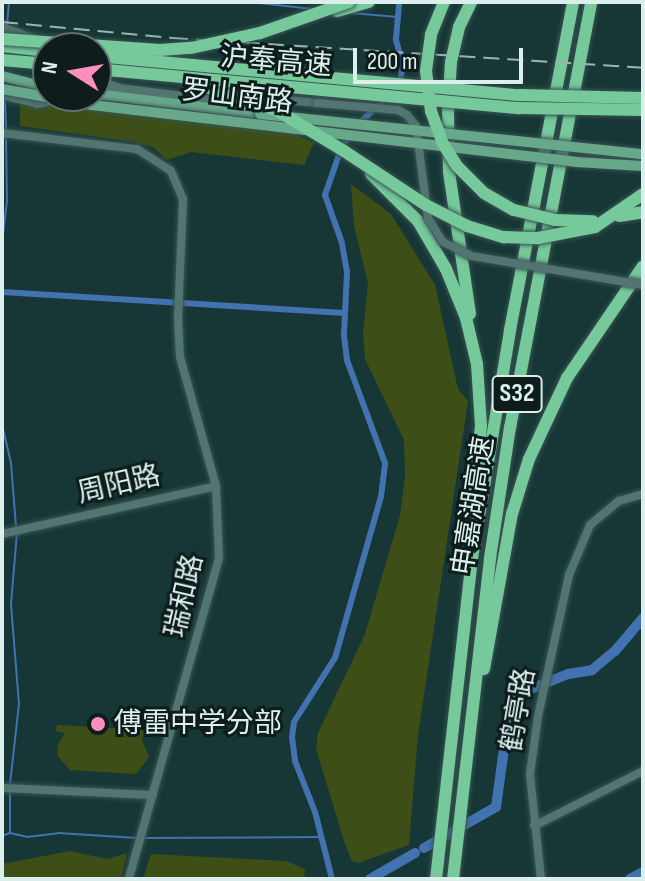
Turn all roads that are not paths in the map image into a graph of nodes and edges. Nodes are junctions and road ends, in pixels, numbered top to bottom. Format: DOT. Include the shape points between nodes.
graph roads {
  1 [pos="349,2"];
  2 [pos="369,2"];
  3 [pos="444,2"];
  4 [pos="471,2"];
  5 [pos="573,2"];
  6 [pos="591,2"];
  7 [pos="2,27"];
  8 [pos="260,33"];
  9 [pos="32,35"];
  10 [pos="2,39"];
  11 [pos="2,46"];
  12 [pos="32,49"];
  13 [pos="112,57"];
  14 [pos="2,60"];
  15 [pos="32,63"];
  16 [pos="112,71"];
  17 [pos="2,76"];
  18 [pos="173,77"];
  19 [pos="32,84"];
  20 [pos="112,85"];
  21 [pos="112,88"];
  22 [pos="120,88"];
  23 [pos="2,89"];
  24 [pos="2,95"];
  25 [pos="112,96"];
  26 [pos="643,98"];
  27 [pos="32,103"];
  28 [pos="643,110"];
  29 [pos="2,133"];
  30 [pos="344,151"];
  31 [pos="643,154"];
  32 [pos="643,166"];
  33 [pos="643,194"];
  34 [pos="643,212"];
  35 [pos="643,266"];
  36 [pos="643,273"];
  37 [pos="643,285"];
  38 [pos="614,307"];
  39 [pos="477,364"];
  40 [pos="216,486"];
  41 [pos="643,494"];
  42 [pos="3,533"];
  43 [pos="643,771"];
  44 [pos="2,788"];
  45 [pos="444,789"];
  46 [pos="462,790"];
  47 [pos="153,795"];
  48 [pos="534,826"];
  49 [pos="129,879"];
  50 [pos="436,879"];
  51 [pos="453,879"];
  52 [pos="541,879"];
  1 -- 8 [label="highway, bridge"];
  2 -- 8 [label="highway, bridge"];
  3 -- 34 [label="highway, bridge" via="431,35 426,71 431,111 457,166 484,193 514,210 541,217 585,222"];
  4 -- 39 [label="highway" via="451,62 448,112 449,171"];
  5 -- 45 [label="highway, 申嘉湖高速 / S32" via="472,558"];
  6 -- 46 [label="highway, 申嘉湖高速 / S32" via="508,443"];
  7 -- 9 [label="street"];
  8 -- 10 [label="highway, bridge" via="160,50"];
  11 -- 12 [label="highway"];
  13 -- 26 [label="highway, 沪奉高速, bridge" via="520,95"];
  14 -- 15 [label="highway"];
  16 -- 18 [label="highway, 沪奉高速, bridge"];
  17 -- 19 [label="main road"];
  18 -- 28 [label="highway, 沪奉高速, bridge" via="519,108"];
  18 -- 30 [label="highway, bridge" via="278,111"];
  20 -- 22 [label="street, 罗山南路"];
  21 -- 22 [label="street, 罗山南路"];
  22 -- 37 [label="street, 罗山南路, bridge" via="257,109 288,100 398,110 416,126 428,218 443,242 472,256"];
  23 -- 32 [label="main road, 罗山南路, bridge" via="92,105"];
  24 -- 27 [label="street"];
  25 -- 31 [label="main road, 罗山南路, bridge"];
  29 -- 40 [label="street, 瑞和路" via="127,146 171,171 183,199 180,357"];
  30 -- 33 [label="highway, bridge" via="426,205 504,237 538,238 595,227"];
  30 -- 39 [label="highway, bridge" via="418,221 446,269"];
  35 -- 38 [label="highway"];
  36 -- 38 [label="highway"];
  38 -- 46 [label="highway" via="567,378 529,459 512,514"];
  39 -- 45 [label="highway" via="481,426"];
  40 -- 42 [label="street, 周阳路"];
  40 -- 47 [label="street, 瑞和路" via="215,580"];
  41 -- 48 [label="street, 鹤亭路" via="619,501 590,525 577,550 542,695 530,774"];
  43 -- 48 [label="street"];
  44 -- 47 [label="street"];
  45 -- 50 [label="highway, 申嘉湖高速 / S32"];
  46 -- 51 [label="highway, 申嘉湖高速 / S32"];
  47 -- 49 [label="street, 瑞和路"];
  48 -- 52 [label="street, 鹤亭路"];
}
